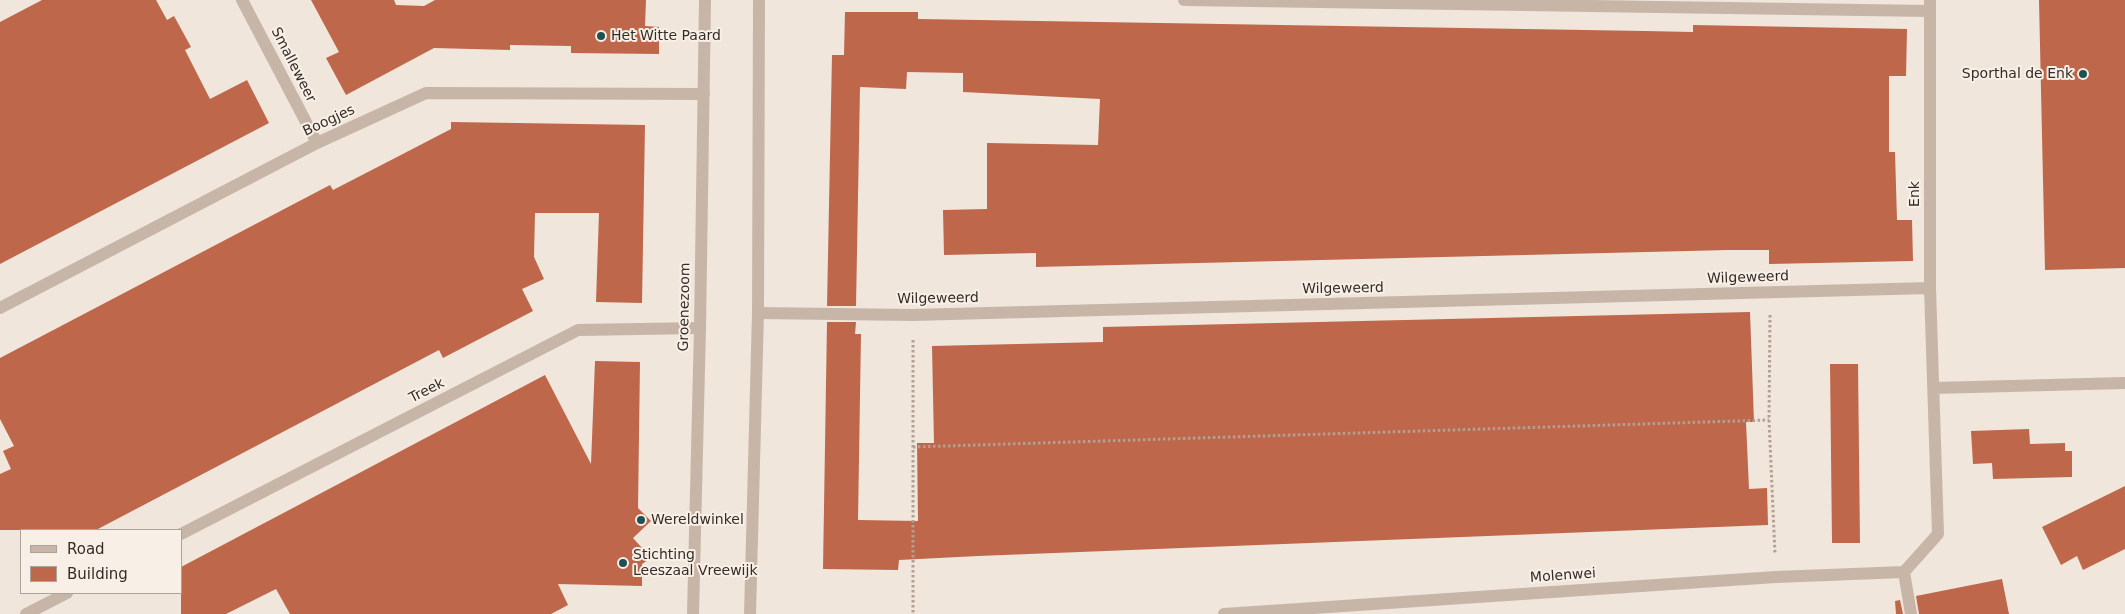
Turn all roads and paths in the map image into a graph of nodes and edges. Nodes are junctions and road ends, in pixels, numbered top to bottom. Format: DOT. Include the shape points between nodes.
graph roads {
  1 [pos="242,0"];
  2 [pos="705,0"];
  3 [pos="759,0"];
  4 [pos="1184,0"];
  5 [pos="1930,6"];
  6 [pos="704,94"];
  7 [pos="317,143"];
  8 [pos="1930,288"];
  9 [pos="1771,293"];
  10 [pos="0,308"];
  11 [pos="758,313"];
  12 [pos="912,315"];
  13 [pos="700,328"];
  14 [pos="2125,383"];
  15 [pos="1934,388"];
  16 [pos="1769,420"];
  17 [pos="913,447"];
  18 [pos="182,533"];
  19 [pos="1904,572"];
  20 [pos="1776,577"];
  21 [pos="65,594"];
  22 [pos="26,614"];
  23 [pos="693,614"];
  24 [pos="750,614"];
  25 [pos="913,614"];
  26 [pos="1224,614"];
  27 [pos="1911,614"];
  1 -- 7 [label="street, Smalleweer"];
  2 -- 6 [label="street, Groenezoom"];
  3 -- 11 [label="street"];
  4 -- 5 [label="street"];
  5 -- 8 [label="street, Enk"];
  6 -- 7 [label="street, Boogjes" via="426,93"];
  6 -- 13 [label="street, Groenezoom"];
  7 -- 10 [label="street, Boogjes"];
  8 -- 9 [label="street, Wilgeweerd"];
  8 -- 15 [label="street, Enk"];
  9 -- 12 [label="street, Wilgeweerd"];
  9 -- 16 [label="path"];
  11 -- 12 [label="street, Wilgeweerd"];
  11 -- 24 [label="street"];
  12 -- 17 [label="path"];
  13 -- 18 [label="street, Treek" via="578,330"];
  13 -- 23 [label="street, Groenezoom"];
  14 -- 15 [label="street"];
  15 -- 19 [label="street, Enk" via="1938,534"];
  16 -- 17 [label="path"];
  16 -- 20 [label="path"];
  17 -- 25 [label="path"];
  19 -- 20 [label="street, Molenwei"];
  19 -- 27 [label="street"];
  20 -- 26 [label="street, Molenwei"];
  21 -- 22 [label="street"];
}
